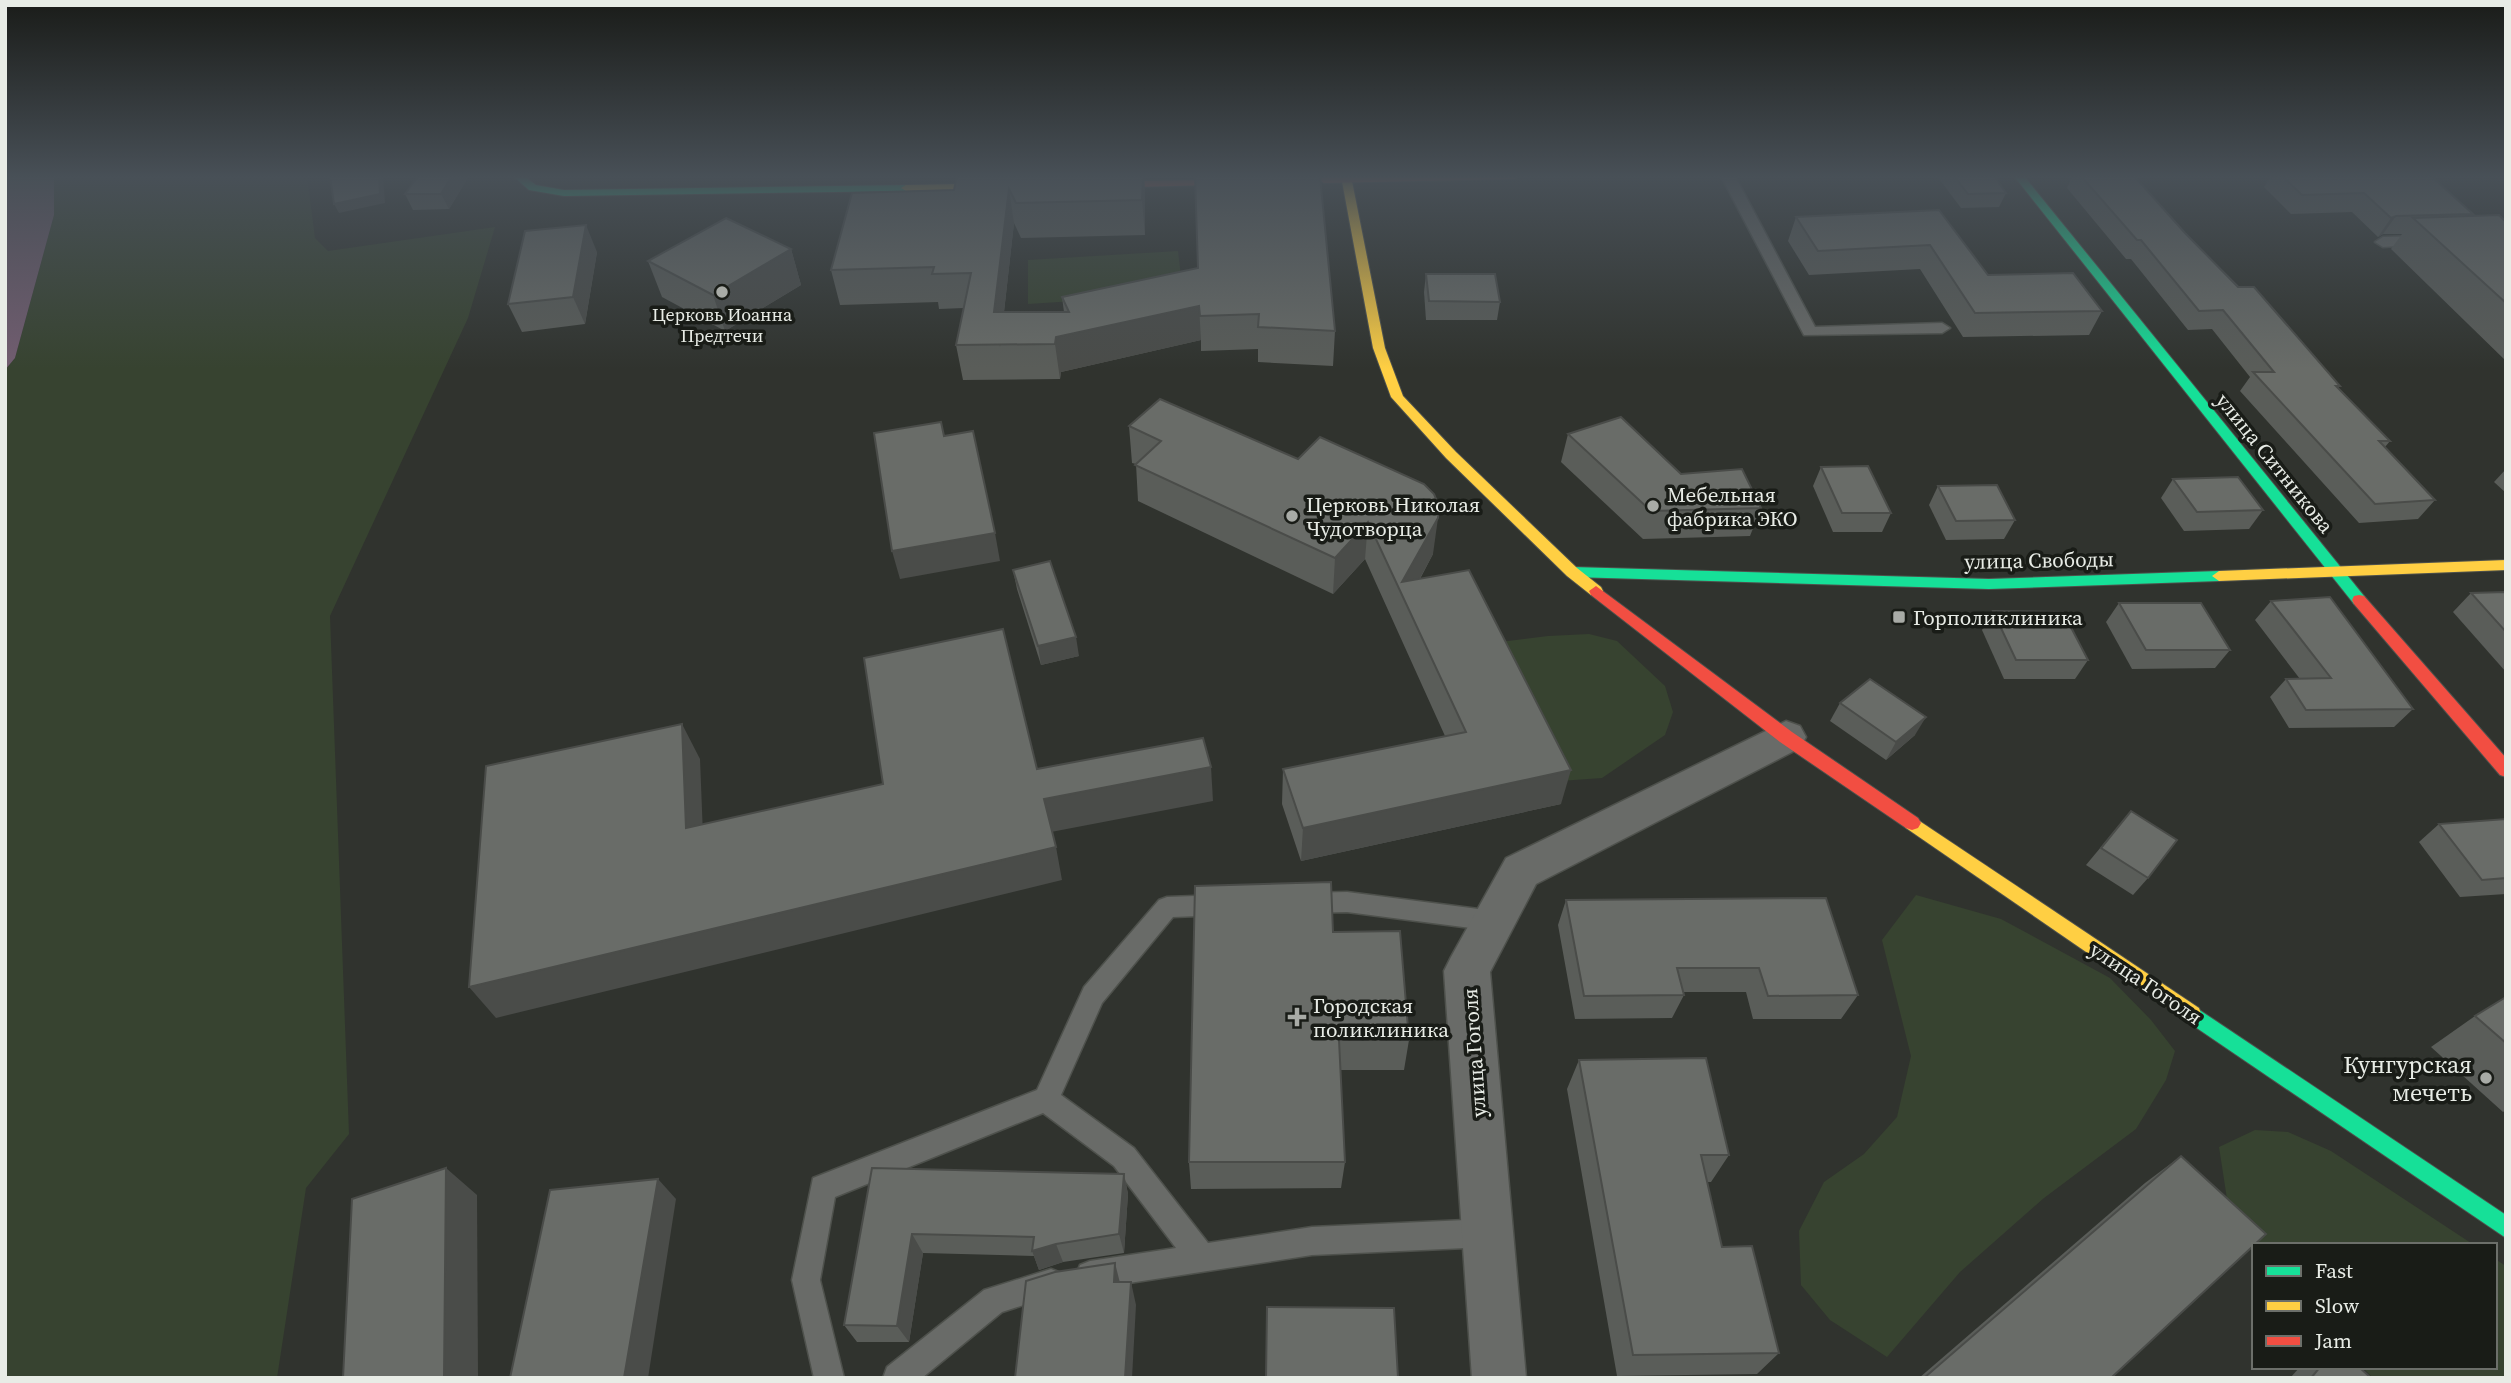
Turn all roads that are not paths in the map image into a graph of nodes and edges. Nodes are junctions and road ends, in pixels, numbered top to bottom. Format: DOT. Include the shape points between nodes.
graph roads {
  1 [pos="1359,241"];
  2 [pos="1762,241"];
  3 [pos="2071,241"];
  4 [pos="2438,241"];
  5 [pos="2383,242"];
  6 [pos="1942,328"];
  7 [pos="2506,565"];
  8 [pos="1572,572"];
  9 [pos="2335,572"];
  10 [pos="1786,737"];
  11 [pos="2506,770"];
  12 [pos="1250,904"];
  13 [pos="1278,904"];
  14 [pos="1494,921"];
  15 [pos="1046,1099"];
  16 [pos="2506,1228"];
  17 [pos="1488,1233"];
  18 [pos="1202,1258"];
  19 [pos="828,1378"];
  20 [pos="898,1378"];
  21 [pos="1499,1378"];
  1 -- 8 [label="street, улица Гоголя" via="1379,348 1398,397"];
  2 -- 6 [label="lane" via="1810,332"];
  3 -- 9 [label="street, улица Ситникова"];
  4 -- 5 [label="lane"];
  7 -- 9 [label="street, улица Свободы"];
  8 -- 9 [label="street, улица Свободы" via="1989,584"];
  8 -- 10 [label="street, улица Гоголя"];
  9 -- 11 [label="street, улица Ситникова"];
  10 -- 14 [label="street, улица Гоголя" via="1521,871"];
  10 -- 16 [label="street, улица Гоголя"];
  12 -- 15 [label="lane" via="1167,906 1093,995"];
  13 -- 14 [label="lane" via="1347,902"];
  14 -- 17 [label="street, улица Гоголя" via="1467,971"];
  15 -- 18 [label="lane" via="1124,1157"];
  15 -- 19 [label="lane" via="823,1188 806,1280"];
  17 -- 18 [label="lane" via="1312,1241"];
  17 -- 21 [label="street, улица Гоголя"];
  18 -- 20 [label="lane" via="1063,1279 994,1300"];
}
